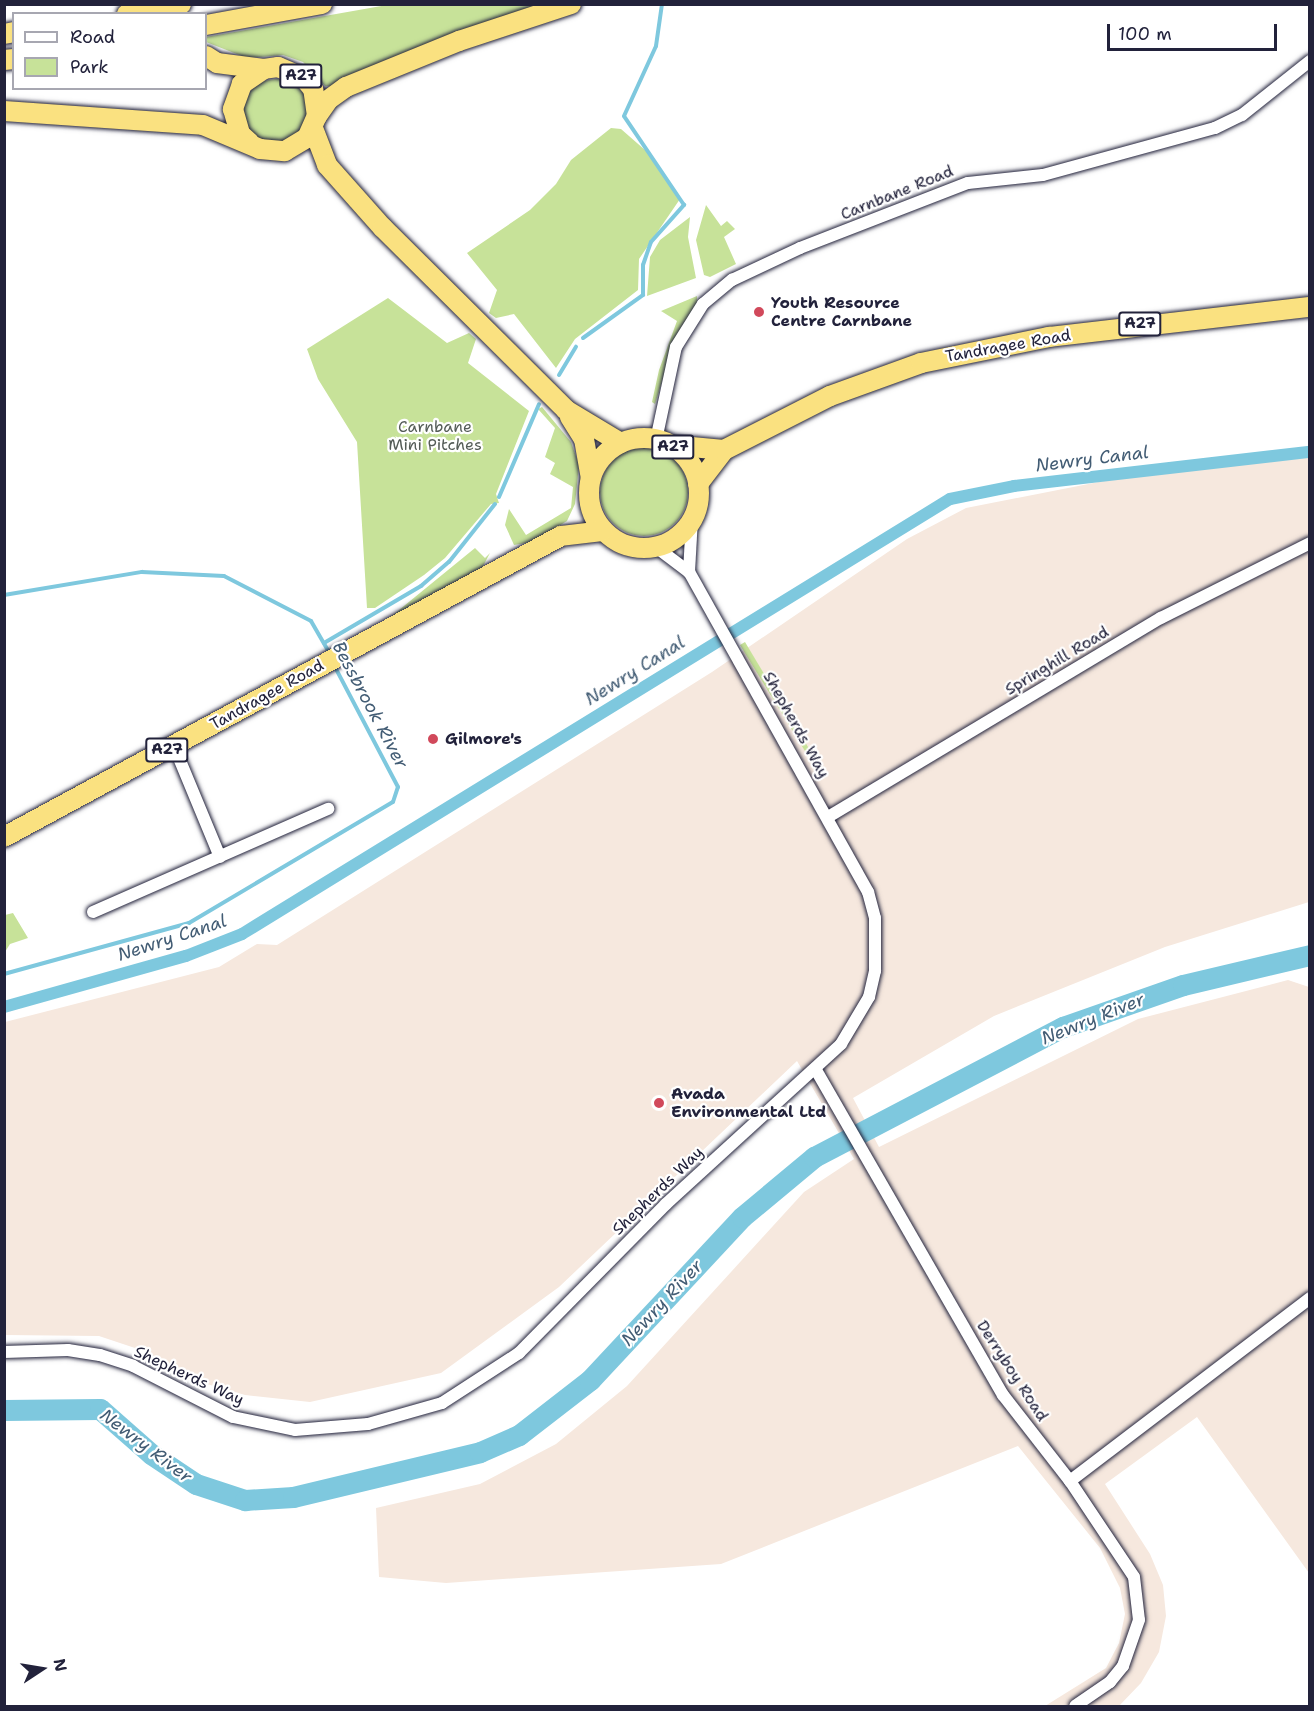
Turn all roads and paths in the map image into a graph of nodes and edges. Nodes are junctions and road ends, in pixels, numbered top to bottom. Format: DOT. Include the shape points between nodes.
graph roads {
  1 [pos="181,4"];
  2 [pos="322,4"];
  3 [pos="571,4"];
  4 [pos="138,12"];
  5 [pos="207,25"];
  6 [pos="211,60"];
  7 [pos="1310,61"];
  8 [pos="264,69"];
  9 [pos="233,109"];
  10 [pos="4,111"];
  11 [pos="315,122"];
  12 [pos="250,143"];
  13 [pos="285,151"];
  14 [pos="327,165"];
  15 [pos="1310,307"];
  16 [pos="566,410"];
  17 [pos="663,442"];
  18 [pos="621,443"];
  19 [pos="724,450"];
  20 [pos="591,477"];
  21 [pos="698,484"];
  22 [pos="590,506"];
  23 [pos="692,519"];
  24 [pos="603,531"];
  25 [pos="561,536"];
  26 [pos="1310,543"];
  27 [pos="656,547"];
  28 [pos="689,572"];
  29 [pos="174,746"];
  30 [pos="328,809"];
  31 [pos="828,817"];
  32 [pos="4,837"];
  33 [pos="220,857"];
  34 [pos="93,912"];
  35 [pos="816,1070"];
  36 [pos="1310,1298"];
  37 [pos="4,1352"];
  38 [pos="1070,1481"];
  39 [pos="1075,1707"];
  1 -- 4 [label="highway"];
  2 -- 5 [label="highway"];
  3 -- 11 [label="highway" via="459,41 346,87 328,100"];
  6 -- 8 [label="highway, A27"];
  6 -- 9 [label="highway, A27"];
  7 -- 17 [label="street, Carnbane Road" via="1242,115 1215,128 1043,175 968,183 800,248 732,280 704,304 676,347"];
  8 -- 9 [label="highway, A27" via="242,84"];
  8 -- 11 [label="highway, A27" via="285,69 304,78 313,89"];
  9 -- 12 [label="highway, A27" via="240,134"];
  10 -- 12 [label="highway" via="203,124"];
  11 -- 13 [label="highway" via="297,146"];
  11 -- 14 [label="highway, A27"];
  12 -- 13 [label="highway, A27" via="267,151"];
  13 -- 14 [label="highway, A27"];
  14 -- 16 [label="highway, A27"];
  15 -- 19 [label="highway, Tandragee Road / A27" via="1131,325 946,356 830,396"];
  16 -- 18 [label="highway, A27"];
  16 -- 20 [label="highway, A27" via="584,439"];
  17 -- 18 [label="highway, A27"];
  17 -- 19 [label="highway, A27"];
  17 -- 21 [label="highway, A27" via="683,455"];
  18 -- 20 [label="highway" via="608,452"];
  19 -- 21 [label="highway, Tandragee Road / A27"];
  20 -- 22 [label="highway, A27"];
  21 -- 23 [label="highway, A27"];
  22 -- 24 [label="highway, A27"];
  22 -- 25 [label="highway, Tandragee Road / A27"];
  23 -- 27 [label="highway" via="670,542"];
  23 -- 28 [label="street"];
  24 -- 25 [label="highway, Tandragee Road / A27"];
  24 -- 27 [label="highway" via="627,546"];
  25 -- 29 [label="highway, Tandragee Road / A27"];
  26 -- 31 [label="street, Springhill Road" via="1161,618"];
  27 -- 28 [label="street, Shepherds Way"];
  28 -- 31 [label="street, Shepherds Way"];
  29 -- 32 [label="highway, Tandragee Road / A27"];
  29 -- 33 [label="street"];
  30 -- 33 [label="street"];
  31 -- 35 [label="street, Shepherds Way" via="868,892 877,945 869,997 857,1021"];
  33 -- 34 [label="street"];
  35 -- 37 [label="street, Shepherds Way" via="666,1204 519,1353 442,1403 368,1424 294,1430 233,1417 133,1366 100,1355 68,1350"];
  35 -- 38 [label="street, Derryboy Road" via="1004,1395"];
  36 -- 38 [label="street"];
  38 -- 39 [label="street, Derryboy Road" via="1121,1554 1134,1577 1139,1600 1139,1620 1123,1666 1110,1682"];
}
